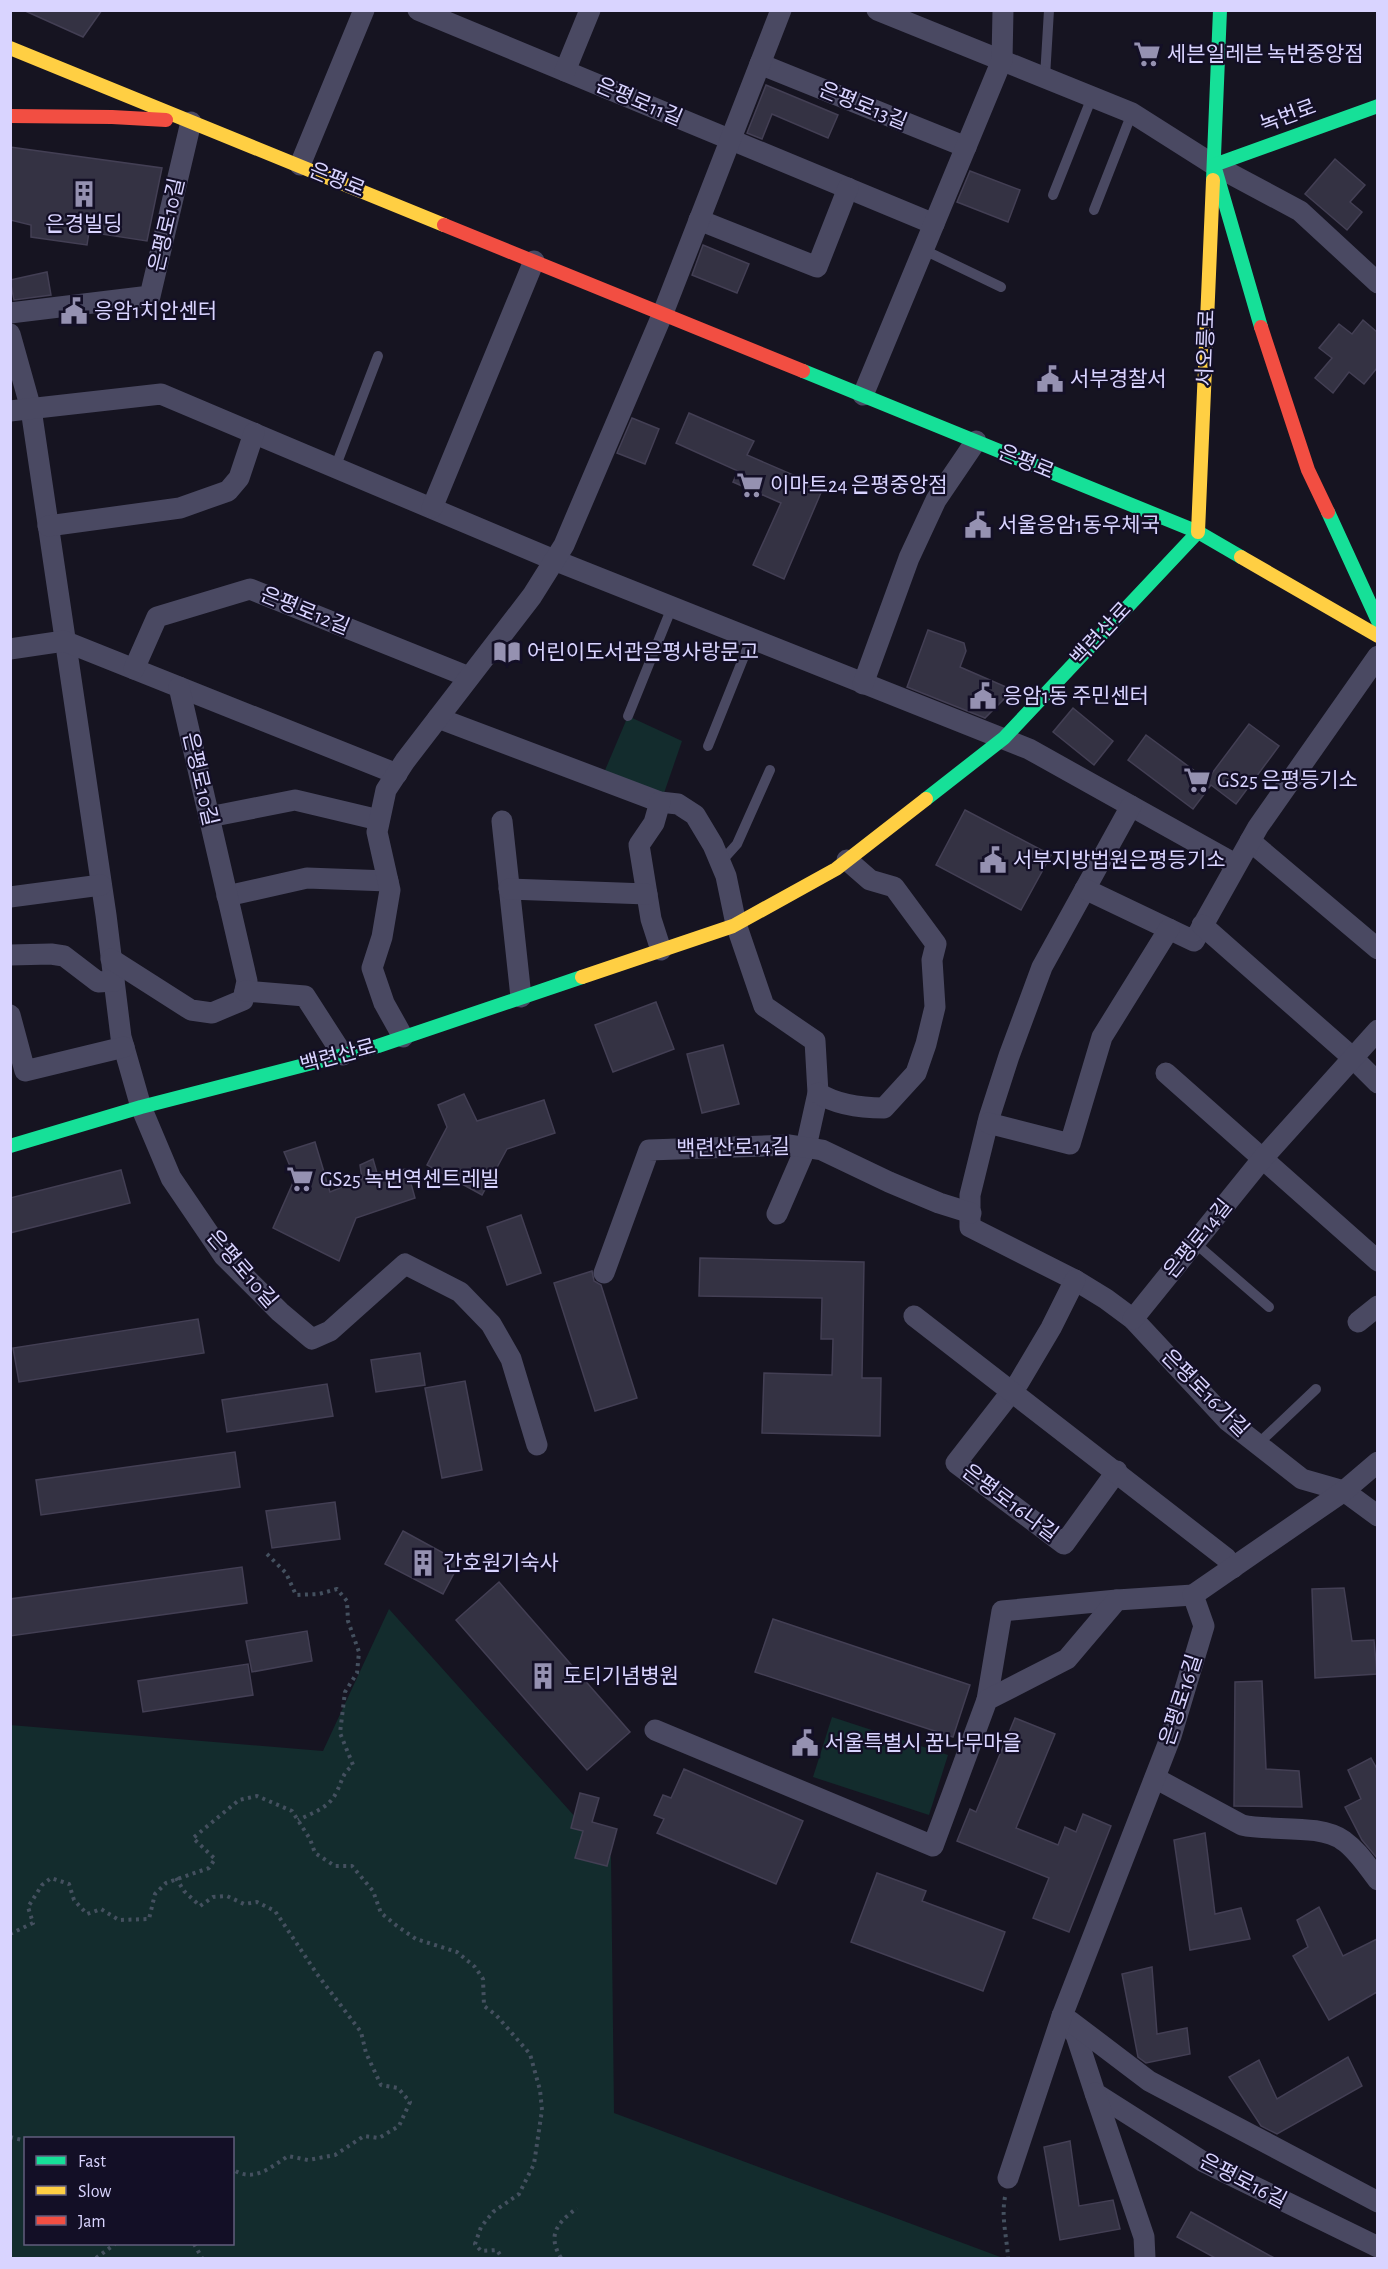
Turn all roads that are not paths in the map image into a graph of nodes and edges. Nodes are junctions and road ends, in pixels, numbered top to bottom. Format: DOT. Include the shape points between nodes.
graph roads {
  1 [pos="364,10"];
  2 [pos="418,10"];
  3 [pos="590,10"];
  4 [pos="781,10"];
  5 [pos="877,10"];
  6 [pos="1003,10"];
  7 [pos="1049,10"];
  8 [pos="1220,10"];
  9 [pos="10,48"];
  10 [pos="1002,60"];
  11 [pos="760,64"];
  12 [pos="565,71"];
  13 [pos="1045,77"];
  14 [pos="1092,97"];
  15 [pos="1377,106"];
  16 [pos="1132,113"];
  17 [pos="10,116"];
  18 [pos="191,122"];
  19 [pos="730,140"];
  20 [pos="966,147"];
  21 [pos="300,165"];
  22 [pos="1214,165"];
  23 [pos="848,189"];
  24 [pos="1053,195"];
  25 [pos="1094,210"];
  26 [pos="699,220"];
  27 [pos="934,224"];
  28 [pos="924,250"];
  29 [pos="534,261"];
  30 [pos="1377,283"];
  31 [pos="1001,287"];
  32 [pos="10,313"];
  33 [pos="663,313"];
  34 [pos="10,334"];
  35 [pos="378,356"];
  36 [pos="863,395"];
  37 [pos="21,410"];
  38 [pos="254,433"];
  39 [pos="976,441"];
  40 [pos="335,468"];
  41 [pos="432,508"];
  42 [pos="48,526"];
  43 [pos="1198,532"];
  44 [pos="554,560"];
  45 [pos="672,607"];
  46 [pos="1377,621"];
  47 [pos="1377,636"];
  48 [pos="751,639"];
  49 [pos="64,641"];
  50 [pos="10,649"];
  51 [pos="1377,656"];
  52 [pos="134,669"];
  53 [pos="470,677"];
  54 [pos="863,684"];
  55 [pos="179,687"];
  56 [pos="628,716"];
  57 [pos="438,718"];
  58 [pos="1004,738"];
  59 [pos="708,746"];
  60 [pos="770,770"];
  61 [pos="397,774"];
  62 [pos="660,802"];
  63 [pos="1131,806"];
  64 [pos="209,817"];
  65 [pos="379,820"];
  66 [pos="502,821"];
  67 [pos="1250,841"];
  68 [pos="847,860"];
  69 [pos="720,863"];
  70 [pos="1236,864"];
  71 [pos="388,881"];
  72 [pos="101,885"];
  73 [pos="509,889"];
  74 [pos="1085,889"];
  75 [pos="647,894"];
  76 [pos="227,896"];
  77 [pos="10,897"];
  78 [pos="736,924"];
  79 [pos="1202,925"];
  80 [pos="1168,929"];
  81 [pos="1377,949"];
  82 [pos="661,950"];
  83 [pos="10,955"];
  84 [pos="111,959"];
  85 [pos="114,981"];
  86 [pos="245,991"];
  87 [pos="521,997"];
  88 [pos="10,1015"];
  89 [pos="1377,1030"];
  90 [pos="403,1037"];
  91 [pos="124,1047"];
  92 [pos="343,1055"];
  93 [pos="1353,1058"];
  94 [pos="1166,1073"];
  95 [pos="1377,1083"];
  96 [pos="818,1093"];
  97 [pos="141,1107"];
  98 [pos="988,1124"];
  99 [pos="10,1146"];
  100 [pos="806,1147"];
  101 [pos="1263,1158"];
  102 [pos="971,1213"];
  103 [pos="777,1214"];
  104 [pos="1195,1243"];
  105 [pos="1377,1261"];
  106 [pos="604,1273"];
  107 [pos="1074,1280"];
  108 [pos="1377,1306"];
  109 [pos="1269,1307"];
  110 [pos="914,1316"];
  111 [pos="1133,1319"];
  112 [pos="1358,1322"];
  113 [pos="1316,1389"];
  114 [pos="1012,1391"];
  115 [pos="1258,1444"];
  116 [pos="537,1445"];
  117 [pos="1377,1462"];
  118 [pos="1117,1471"];
  119 [pos="1344,1491"];
  120 [pos="1377,1516"];
  121 [pos="1233,1568"];
  122 [pos="1193,1595"];
  123 [pos="1117,1600"];
  124 [pos="987,1700"];
  125 [pos="655,1730"];
  126 [pos="1155,1778"];
  127 [pos="1377,1880"];
  128 [pos="1062,2016"];
  129 [pos="1095,2093"];
  130 [pos="1008,2178"];
  131 [pos="1377,2202"];
  132 [pos="1377,2247"];
  133 [pos="1145,2259"];
  1 -- 21 [label="street"];
  2 -- 12 [label="street, 은평로11길"];
  3 -- 12 [label="street"];
  4 -- 11 [label="street"];
  5 -- 10 [label="street"];
  6 -- 10 [label="street"];
  7 -- 13 [label="lane"];
  8 -- 22 [label="main road, 서오릉로"];
  9 -- 18 [label="main road, 은평로"];
  10 -- 13 [label="street"];
  10 -- 20 [label="street"];
  11 -- 19 [label="street"];
  11 -- 20 [label="street, 은평로13길"];
  12 -- 19 [label="street, 은평로11길"];
  13 -- 14 [label="street"];
  14 -- 16 [label="street"];
  14 -- 24 [label="lane"];
  15 -- 22 [label="main road, 녹번로"];
  16 -- 22 [label="street"];
  16 -- 25 [label="lane"];
  17 -- 18 [label="main road"];
  18 -- 21 [label="main road, 은평로"];
  18 -- 32 [label="street, 은평로10길" via="150,296"];
  19 -- 23 [label="street"];
  19 -- 26 [label="street"];
  20 -- 27 [label="street"];
  21 -- 29 [label="main road, 은평로"];
  22 -- 30 [label="street" via="1300,211"];
  22 -- 43 [label="main road, 서오릉로"];
  22 -- 46 [label="main road" via="1258,318 1308,470"];
  23 -- 26 [label="street" via="817,267"];
  23 -- 27 [label="street"];
  26 -- 33 [label="street"];
  27 -- 28 [label="street"];
  28 -- 31 [label="lane"];
  28 -- 36 [label="street"];
  29 -- 33 [label="main road, 은평로"];
  29 -- 41 [label="street"];
  33 -- 36 [label="main road, 은평로"];
  33 -- 44 [label="street" via="564,545"];
  34 -- 37 [label="street, 은평로10길"];
  35 -- 40 [label="lane"];
  36 -- 39 [label="main road, 은평로"];
  37 -- 38 [label="street" via="161,394"];
  37 -- 42 [label="street, 은평로10길"];
  38 -- 40 [label="street"];
  38 -- 42 [label="street" via="239,478 228,491 180,508"];
  39 -- 43 [label="main road, 은평로"];
  39 -- 54 [label="street" via="936,500 909,558"];
  40 -- 41 [label="street"];
  41 -- 44 [label="street"];
  42 -- 49 [label="street, 은평로10길"];
  43 -- 47 [label="main road, 은평로"];
  43 -- 58 [label="main road, 백련산로"];
  44 -- 45 [label="street"];
  44 -- 53 [label="street" via="532,596"];
  45 -- 48 [label="street"];
  45 -- 56 [label="lane"];
  48 -- 54 [label="street"];
  48 -- 59 [label="lane"];
  49 -- 50 [label="street"];
  49 -- 52 [label="street"];
  49 -- 72 [label="street, 은평로10길"];
  51 -- 67 [label="street"];
  52 -- 53 [label="street, 은평로12길" via="157,616 250,589"];
  52 -- 55 [label="street"];
  53 -- 57 [label="street"];
  54 -- 58 [label="street"];
  55 -- 61 [label="street"];
  55 -- 64 [label="street, 은평로10길"];
  57 -- 61 [label="street"];
  57 -- 62 [label="street"];
  58 -- 63 [label="street"];
  58 -- 68 [label="main road, 백련산로"];
  60 -- 69 [label="lane" via="736,844"];
  61 -- 65 [label="street" via="386,790"];
  62 -- 69 [label="street" via="678,804 695,815"];
  62 -- 75 [label="street" via="654,823 639,845"];
  63 -- 70 [label="street"];
  63 -- 74 [label="street"];
  64 -- 65 [label="street" via="295,800"];
  64 -- 76 [label="street, 은평로10길"];
  65 -- 71 [label="street" via="377,832"];
  66 -- 73 [label="street"];
  67 -- 70 [label="street"];
  67 -- 81 [label="street"];
  68 -- 78 [label="main road, 백련산로"];
  68 -- 96 [label="street" via="870,880 894,887 936,944 932,960 935,1007 916,1073 884,1108 830,1100"];
  69 -- 78 [label="street"];
  70 -- 79 [label="street"];
  71 -- 76 [label="street" via="307,878"];
  71 -- 90 [label="street" via="382,937 372,968 384,1003"];
  72 -- 77 [label="street"];
  72 -- 84 [label="street, 은평로10길"];
  73 -- 75 [label="street"];
  73 -- 87 [label="street"];
  74 -- 80 [label="street"];
  74 -- 98 [label="street" via="1042,967"];
  75 -- 82 [label="street"];
  76 -- 86 [label="street, 은평로10길" via="247,981"];
  78 -- 82 [label="main road, 백련산로"];
  78 -- 96 [label="street" via="764,1006 815,1041"];
  79 -- 80 [label="street" via="1194,941"];
  79 -- 93 [label="street"];
  80 -- 98 [label="street" via="1102,1037 1070,1144"];
  82 -- 87 [label="main road, 백련산로"];
  83 -- 85 [label="street" via="64,956 98,982"];
  84 -- 85 [label="street, 은평로10길"];
  84 -- 86 [label="street" via="191,1010 212,1013 243,1000"];
  85 -- 91 [label="street, 은평로10길"];
  86 -- 92 [label="street" via="305,996"];
  87 -- 90 [label="main road, 백련산로"];
  88 -- 91 [label="street" via="25,1071"];
  89 -- 93 [label="street, 은평로14길"];
  90 -- 92 [label="main road, 백련산로"];
  91 -- 97 [label="street, 은평로10길"];
  92 -- 97 [label="main road, 백련산로"];
  93 -- 95 [label="street"];
  93 -- 101 [label="street, 은평로14길"];
  94 -- 101 [label="street"];
  96 -- 100 [label="street"];
  97 -- 99 [label="main road, 백련산로"];
  97 -- 116 [label="street, 은평로10길" via="171,1178 224,1256 312,1339 330,1331 405,1264 460,1292 491,1324 511,1359"];
  98 -- 102 [label="street" via="970,1195"];
  100 -- 102 [label="street, 백련산로14길" via="822,1150 919,1195"];
  100 -- 103 [label="street"];
  100 -- 106 [label="street, 백련산로14길" via="649,1150"];
  101 -- 104 [label="street, 은평로14길"];
  101 -- 105 [label="street"];
  102 -- 107 [label="street" via="970,1227"];
  104 -- 109 [label="lane"];
  104 -- 111 [label="street, 은평로14길"];
  107 -- 111 [label="street, 은평로16가길"];
  107 -- 114 [label="street, 은평로16나길" via="1051,1328"];
  108 -- 112 [label="street"];
  110 -- 114 [label="street"];
  111 -- 115 [label="street, 은평로16가길" via="1228,1421"];
  113 -- 115 [label="lane"];
  114 -- 118 [label="street"];
  114 -- 118 [label="street, 은평로16나길" via="956,1463 1064,1544"];
  115 -- 119 [label="street, 은평로16가길" via="1302,1479"];
  117 -- 119 [label="street"];
  118 -- 121 [label="street" via="1226,1558"];
  119 -- 120 [label="street"];
  119 -- 121 [label="street"];
  121 -- 122 [label="street"];
  122 -- 123 [label="street"];
  122 -- 126 [label="street, 은평로16길" via="1204,1626"];
  123 -- 124 [label="street" via="1067,1659"];
  123 -- 124 [label="street" via="1002,1611"];
  124 -- 125 [label="street" via="933,1846"];
  126 -- 127 [label="street" via="1242,1825 1321,1831 1342,1839"];
  126 -- 128 [label="street, 은평로16길"];
  128 -- 129 [label="street" via="1076,2035"];
  128 -- 130 [label="street, 은평로16길"];
  128 -- 131 [label="street" via="1149,2081"];
  129 -- 132 [label="street, 은평로16길" via="1202,2161"];
  129 -- 133 [label="street" via="1144,2237"];
}
